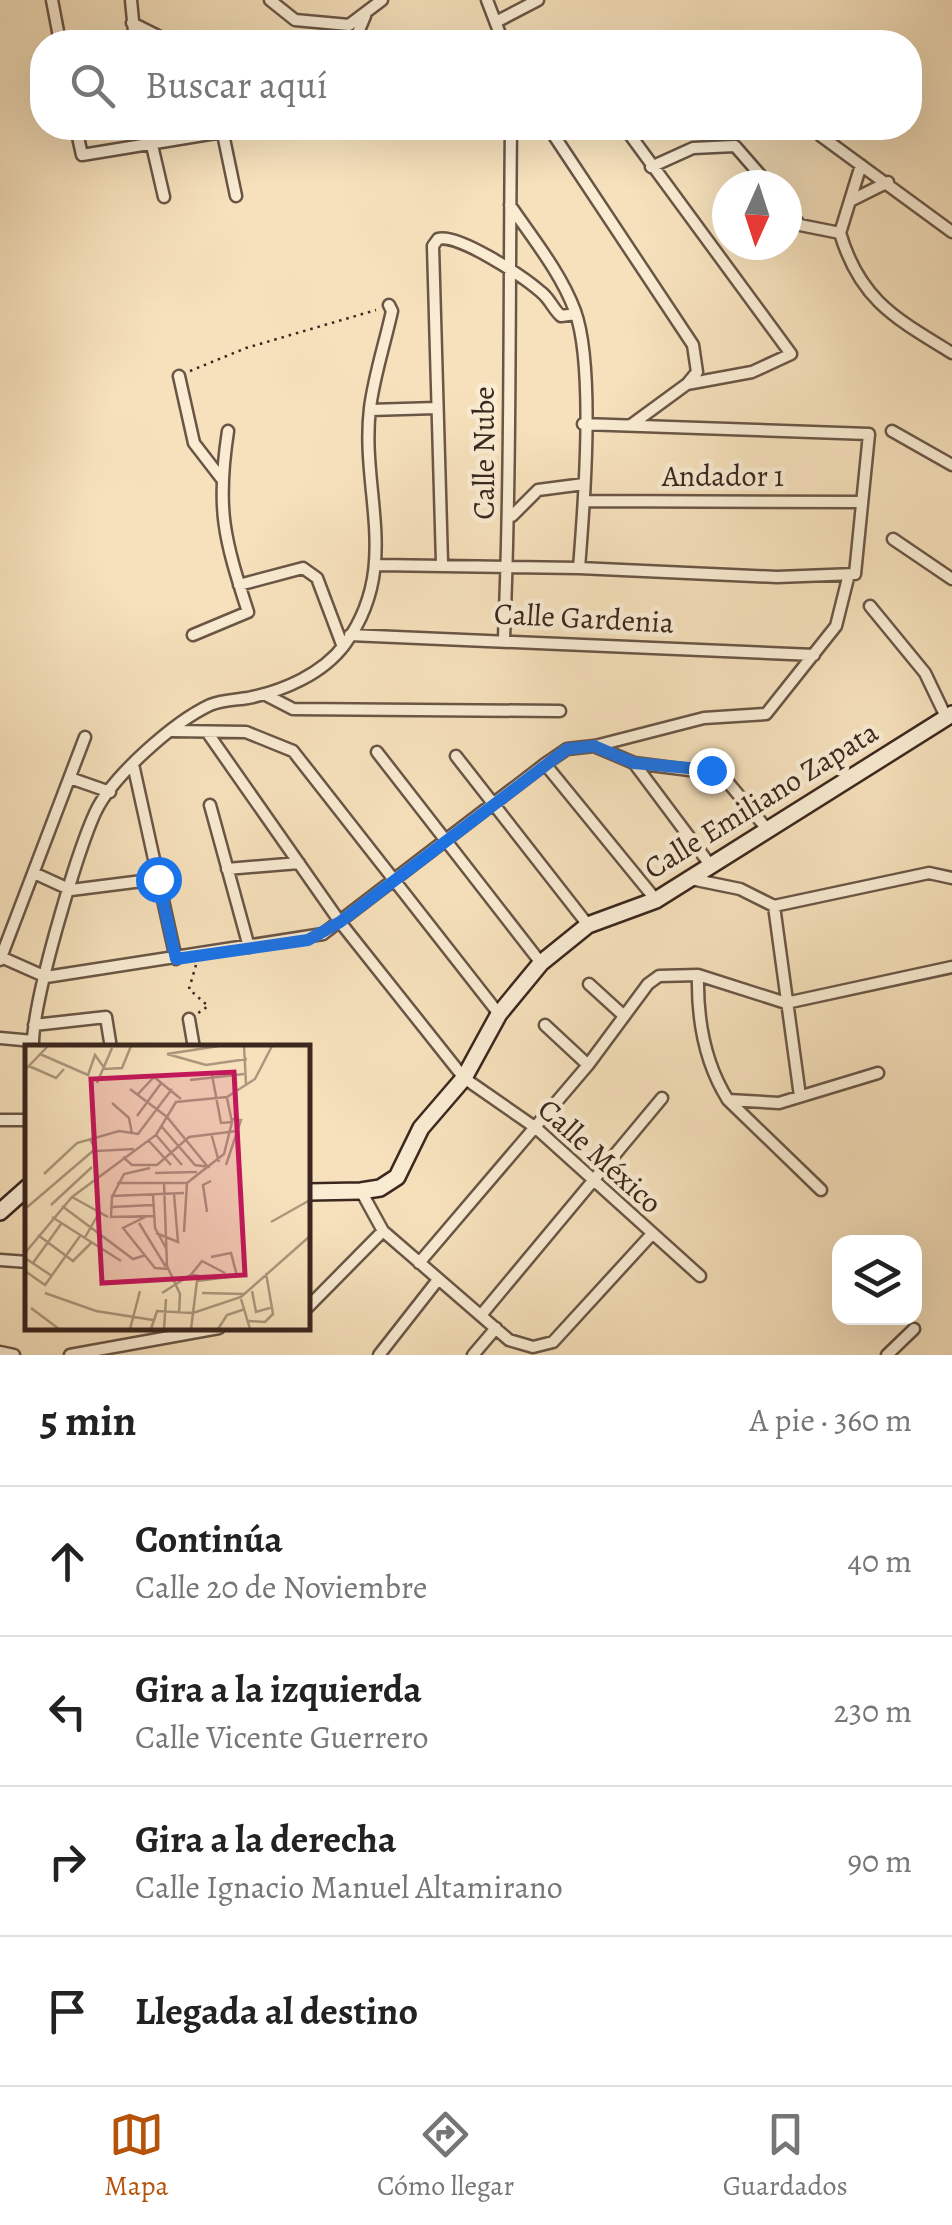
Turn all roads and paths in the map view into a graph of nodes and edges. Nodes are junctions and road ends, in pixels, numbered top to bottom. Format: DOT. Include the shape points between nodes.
graph roads {
  1 [pos="52,0"];
  2 [pos="130,0"];
  3 [pos="270,0"];
  4 [pos="382,0"];
  5 [pos="487,0"];
  6 [pos="538,0"];
  7 [pos="365,15"];
  8 [pos="496,22"];
  9 [pos="132,23"];
  10 [pos="58,30"];
  11 [pos="133,30"];
  12 [pos="146,30"];
  13 [pos="359,30"];
  14 [pos="499,30"];
  15 [pos="79,140"];
  16 [pos="151,140"];
  17 [pos="168,140"];
  18 [pos="224,140"];
  19 [pos="511,140"];
  20 [pos="557,140"];
  21 [pos="633,140"];
  22 [pos="827,140"];
  23 [pos="152,143"];
  24 [pos="861,165"];
  25 [pos="652,167"];
  26 [pos="756,170"];
  27 [pos="888,182"];
  28 [pos="236,196"];
  29 [pos="164,197"];
  30 [pos="852,200"];
  31 [pos="510,205"];
  32 [pos="802,223"];
  33 [pos="950,227"];
  34 [pos="840,233"];
  35 [pos="507,268"];
  36 [pos="389,305"];
  37 [pos="576,314"];
  38 [pos="952,353"];
  39 [pos="179,376"];
  40 [pos="688,384"];
  41 [pos="436,408"];
  42 [pos="370,410"];
  43 [pos="584,424"];
  44 [pos="631,425"];
  45 [pos="228,431"];
  46 [pos="892,431"];
  47 [pos="950,460"];
  48 [pos="221,478"];
  49 [pos="584,484"];
  50 [pos="584,500"];
  51 [pos="862,502"];
  52 [pos="511,517"];
  53 [pos="893,539"];
  54 [pos="442,563"];
  55 [pos="378,565"];
  56 [pos="507,566"];
  57 [pos="579,568"];
  58 [pos="848,578"];
  59 [pos="952,578"];
  60 [pos="239,584"];
  61 [pos="870,606"];
  62 [pos="350,635"];
  63 [pos="193,636"];
  64 [pos="504,638"];
  65 [pos="343,646"];
  66 [pos="814,654"];
  67 [pos="264,694"];
  68 [pos="560,711"];
  69 [pos="950,717"];
  70 [pos="172,731"];
  71 [pos="207,732"];
  72 [pos="85,737"];
  73 [pos="594,746"];
  74 [pos="377,752"];
  75 [pos="456,756"];
  76 [pos="634,763"];
  77 [pos="133,764"];
  78 [pos="545,764"];
  79 [pos="70,778"];
  80 [pos="110,792"];
  81 [pos="495,801"];
  82 [pos="210,804"];
  83 [pos="767,829"];
  84 [pos="444,842"];
  85 [pos="299,863"];
  86 [pos="711,866"];
  87 [pos="228,869"];
  88 [pos="34,873"];
  89 [pos="397,878"];
  90 [pos="952,878"];
  91 [pos="158,879"];
  92 [pos="691,879"];
  93 [pos="71,890"];
  94 [pos="656,900"];
  95 [pos="774,906"];
  96 [pos="340,922"];
  97 [pos="588,925"];
  98 [pos="248,947"];
  99 [pos="206,952"];
  100 [pos="1,959"];
  101 [pos="176,959"];
  102 [pos="541,963"];
  103 [pos="952,967"];
  104 [pos="46,976"];
  105 [pos="698,976"];
  106 [pos="589,984"];
  107 [pos="786,1002"];
  108 [pos="499,1014"];
  109 [pos="623,1015"];
  110 [pos="189,1019"];
  111 [pos="545,1024"];
  112 [pos="34,1025"];
  113 [pos="0,1038"];
  114 [pos="33,1044"];
  115 [pos="111,1045"];
  116 [pos="193,1045"];
  117 [pos="588,1065"];
  118 [pos="878,1073"];
  119 [pos="464,1078"];
  120 [pos="800,1096"];
  121 [pos="662,1098"];
  122 [pos="728,1100"];
  123 [pos="536,1128"];
  124 [pos="591,1182"];
  125 [pos="821,1190"];
  126 [pos="25,1191"];
  127 [pos="361,1191"];
  128 [pos="310,1192"];
  129 [pos="0,1212"];
  130 [pos="383,1231"];
  131 [pos="651,1236"];
  132 [pos="0,1260"];
  133 [pos="25,1262"];
  134 [pos="419,1264"];
  135 [pos="700,1276"];
  136 [pos="438,1281"];
  137 [pos="310,1305"];
  138 [pos="482,1314"];
  139 [pos="496,1328"];
  140 [pos="914,1329"];
  141 [pos="184,1330"];
  142 [pos="147,1332"];
  143 [pos="0,1352"];
  144 [pos="14,1355"];
  145 [pos="70,1355"];
  146 [pos="379,1355"];
  147 [pos="473,1355"];
  148 [pos="887,1355"];
  1 -- 10 [label="street"];
  2 -- 9 [label="street"];
  3 -- 7 [label="street" via="294,20 349,25"];
  4 -- 7 [label="street"];
  5 -- 8 [label="street"];
  6 -- 8 [label="street"];
  7 -- 13 [label="street"];
  8 -- 14 [label="street"];
  9 -- 11 [label="street"];
  9 -- 12 [label="street"];
  15 -- 23 [label="street" via="82,155"];
  16 -- 23 [label="street"];
  17 -- 23 [label="street"];
  18 -- 28 [label="street"];
  19 -- 31 [label="street, Calle Nube"];
  20 -- 40 [label="street" via="693,345 696,372"];
  21 -- 25 [label="street"];
  22 -- 24 [label="street"];
  23 -- 29 [label="street"];
  24 -- 27 [label="street"];
  24 -- 30 [label="street"];
  25 -- 26 [label="street" via="692,148 735,146"];
  25 -- 40 [label="street" via="791,354 752,372"];
  27 -- 30 [label="street"];
  27 -- 33 [label="street"];
  30 -- 34 [label="street"];
  31 -- 35 [label="street, Calle Nube"];
  31 -- 37 [label="street"];
  32 -- 34 [label="street"];
  34 -- 38 [label="street" via="868,294"];
  35 -- 37 [label="street" via="542,292 561,316"];
  35 -- 41 [label="street" via="452,238 434,246"];
  35 -- 52 [label="street, Calle Nube"];
  36 -- 39 [label="path" via="246,348"];
  36 -- 42 [label="street"];
  37 -- 43 [label="street"];
  39 -- 48 [label="street" via="194,442"];
  40 -- 44 [label="street"];
  41 -- 42 [label="street"];
  41 -- 54 [label="street"];
  42 -- 55 [label="street"];
  43 -- 44 [label="street"];
  43 -- 49 [label="street"];
  44 -- 51 [label="street" via="861,430 871,443"];
  45 -- 48 [label="street"];
  46 -- 47 [label="street"];
  48 -- 60 [label="street" via="226,550"];
  49 -- 50 [label="street"];
  49 -- 52 [label="street" via="538,490"];
  50 -- 51 [label="street, Andador 1"];
  50 -- 57 [label="street"];
  51 -- 58 [label="street" via="858,566"];
  52 -- 56 [label="street, Calle Nube"];
  53 -- 59 [label="street"];
  54 -- 55 [label="street"];
  54 -- 56 [label="street"];
  55 -- 62 [label="street"];
  56 -- 57 [label="street"];
  56 -- 64 [label="street, Calle Nube"];
  57 -- 58 [label="street"];
  58 -- 66 [label="street" via="836,626"];
  60 -- 63 [label="street" via="248,612"];
  60 -- 65 [label="street" via="303,568 318,578"];
  61 -- 69 [label="street" via="925,673"];
  62 -- 64 [label="street, Calle Gardenia"];
  62 -- 65 [label="street"];
  64 -- 66 [label="street, Calle Gardenia"];
  65 -- 67 [label="street" via="314,672"];
  66 -- 73 [label="street" via="766,714 704,718"];
  67 -- 68 [label="street" via="294,709"];
  67 -- 70 [label="street" via="214,703"];
  69 -- 83 [label="street, Calle Emiliano Zapata"];
  70 -- 71 [label="street"];
  70 -- 77 [label="street"];
  71 -- 85 [label="street, Calle México"];
  71 -- 89 [label="street" via="246,732 294,752"];
  72 -- 79 [label="street"];
  73 -- 76 [label="street"];
  73 -- 78 [label="street" via="567,749"];
  74 -- 84 [label="street"];
  75 -- 81 [label="street"];
  76 -- 83 [label="street" via="722,774"];
  76 -- 86 [label="street"];
  77 -- 80 [label="street"];
  77 -- 91 [label="street"];
  78 -- 81 [label="street"];
  78 -- 94 [label="street"];
  79 -- 80 [label="street"];
  79 -- 88 [label="street"];
  80 -- 93 [label="street" via="96,810"];
  81 -- 84 [label="street"];
  81 -- 97 [label="street"];
  82 -- 87 [label="street"];
  83 -- 86 [label="street, Calle Emiliano Zapata"];
  84 -- 89 [label="street"];
  84 -- 102 [label="street"];
  85 -- 87 [label="street"];
  85 -- 96 [label="street, Calle México"];
  86 -- 92 [label="street, Calle Emiliano Zapata"];
  87 -- 98 [label="street"];
  88 -- 93 [label="street"];
  88 -- 100 [label="street"];
  89 -- 96 [label="street"];
  89 -- 108 [label="street"];
  90 -- 95 [label="street" via="929,872"];
  91 -- 93 [label="street"];
  91 -- 101 [label="street"];
  92 -- 94 [label="street, Calle Emiliano Zapata"];
  92 -- 95 [label="street" via="740,889"];
  93 -- 104 [label="street"];
  94 -- 97 [label="street, Calle Emiliano Zapata"];
  95 -- 107 [label="street"];
  96 -- 98 [label="street" via="308,940"];
  96 -- 119 [label="street, Calle México"];
  97 -- 102 [label="street, Calle Emiliano Zapata"];
  98 -- 99 [label="street"];
  99 -- 101 [label="street"];
  99 -- 110 [label="path" via="188,981 208,1006"];
  100 -- 104 [label="street"];
  101 -- 104 [label="street"];
  102 -- 108 [label="street, Calle Emiliano Zapata"];
  103 -- 107 [label="street"];
  104 -- 112 [label="street"];
  105 -- 107 [label="street"];
  105 -- 109 [label="street" via="659,976"];
  105 -- 122 [label="street" via="701,1034"];
  106 -- 109 [label="street"];
  107 -- 120 [label="street"];
  108 -- 119 [label="street, Calle Emiliano Zapata"];
  109 -- 117 [label="street"];
  110 -- 116 [label="street"];
  111 -- 117 [label="street"];
  112 -- 114 [label="street"];
  112 -- 115 [label="street" via="106,1017"];
  113 -- 114 [label="street"];
  117 -- 123 [label="street"];
  118 -- 120 [label="street"];
  119 -- 123 [label="street, Calle México"];
  119 -- 127 [label="street, Calle Emiliano Zapata" via="421,1128 397,1177"];
  120 -- 122 [label="street" via="761,1104"];
  121 -- 124 [label="street"];
  122 -- 125 [label="street"];
  123 -- 124 [label="street, Calle México"];
  123 -- 134 [label="street"];
  124 -- 131 [label="street, Calle México"];
  124 -- 138 [label="street"];
  126 -- 129 [label="street"];
  127 -- 128 [label="street, Calle Emiliano Zapata"];
  127 -- 130 [label="street"];
  130 -- 134 [label="street"];
  130 -- 137 [label="street"];
  131 -- 135 [label="street, Calle México"];
  131 -- 139 [label="street" via="553,1342 533,1347"];
  132 -- 133 [label="street"];
  134 -- 136 [label="street"];
  136 -- 138 [label="street"];
  136 -- 146 [label="street"];
  138 -- 139 [label="street"];
  139 -- 147 [label="street"];
  140 -- 148 [label="street"];
  141 -- 142 [label="street"];
  142 -- 145 [label="street"];
  143 -- 144 [label="street"];
}
